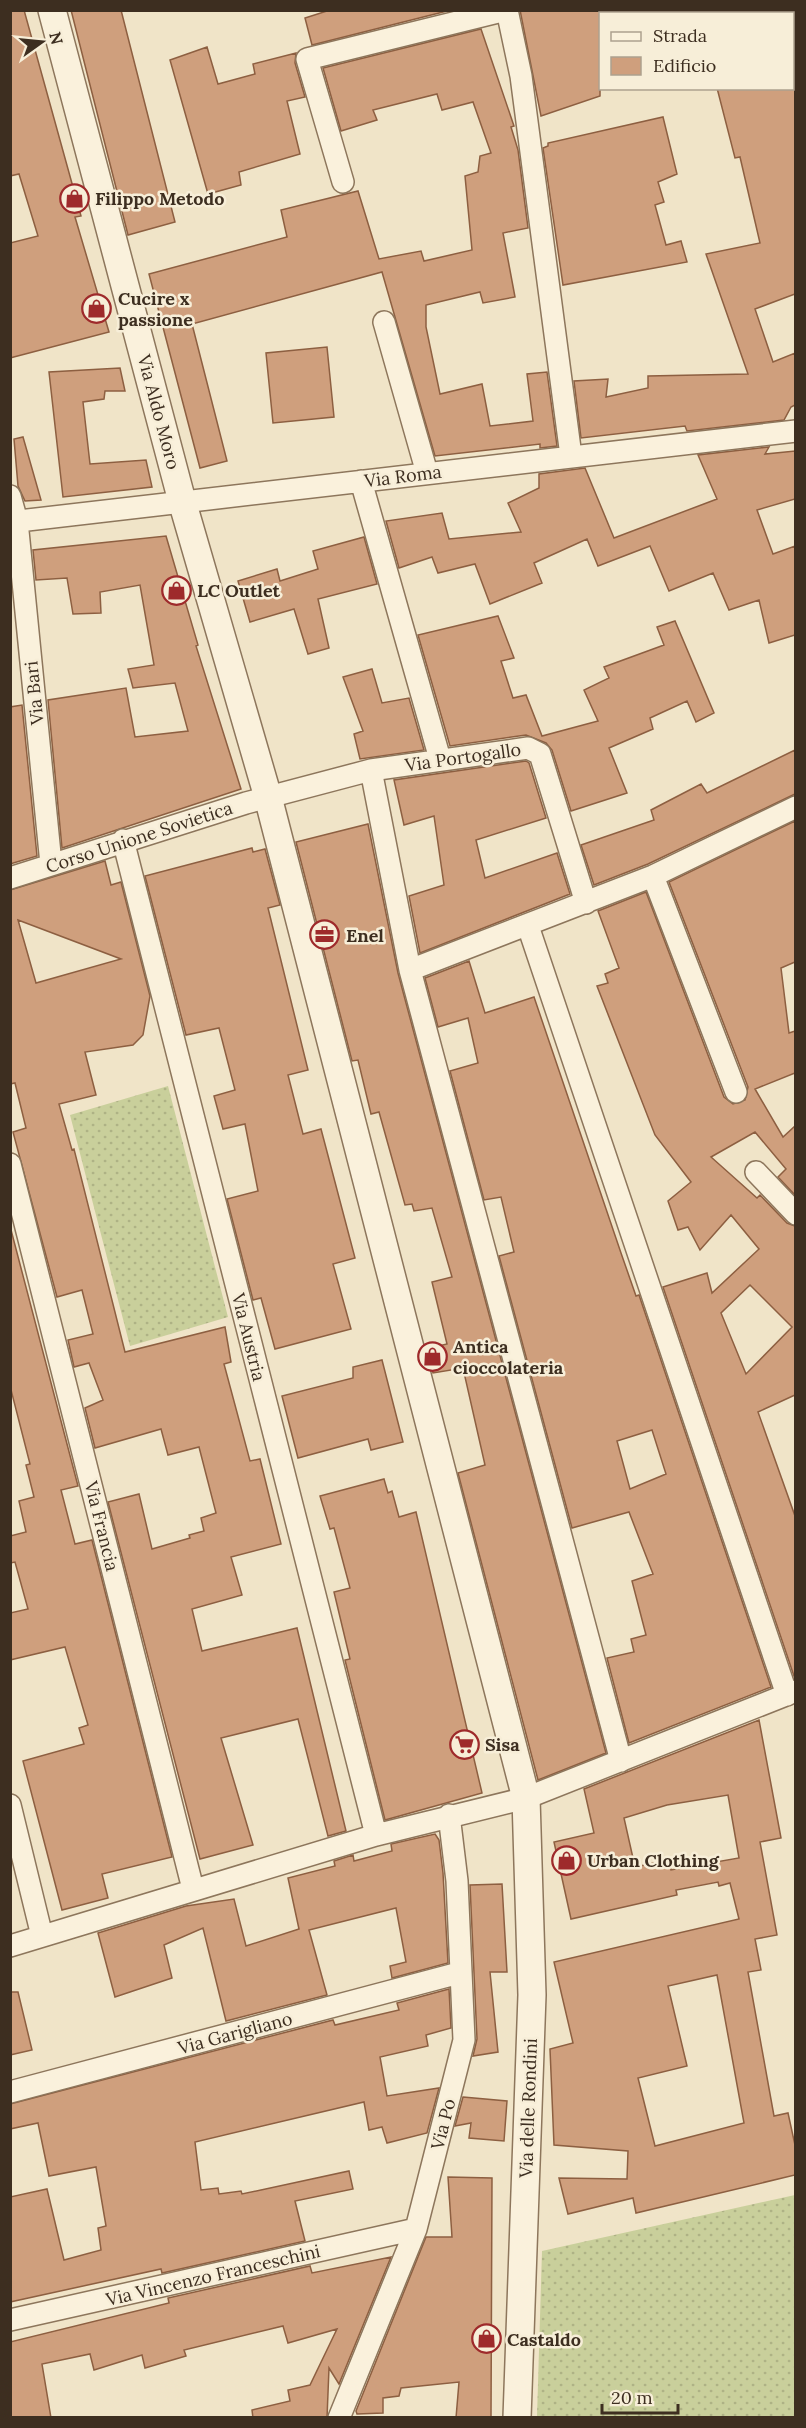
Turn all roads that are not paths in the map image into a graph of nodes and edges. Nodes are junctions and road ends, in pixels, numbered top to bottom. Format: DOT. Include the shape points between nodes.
graph roads {
  1 [pos="52,10"];
  2 [pos="506,10"];
  3 [pos="343,182"];
  4 [pos="384,322"];
  5 [pos="795,431"];
  6 [pos="572,456"];
  7 [pos="427,473"];
  8 [pos="361,481"];
  9 [pos="10,496"];
  10 [pos="182,501"];
  11 [pos="14,521"];
  12 [pos="440,759"];
  13 [pos="371,770"];
  14 [pos="268,796"];
  15 [pos="795,807"];
  16 [pos="123,840"];
  17 [pos="51,864"];
  18 [pos="653,876"];
  19 [pos="10,878"];
  20 [pos="586,903"];
  21 [pos="528,926"];
  22 [pos="410,970"];
  23 [pos="736,1092"];
  24 [pos="10,1164"];
  25 [pos="756,1172"];
  26 [pos="795,1214"];
  27 [pos="791,1693"];
  28 [pos="621,1761"];
  29 [pos="526,1798"];
  30 [pos="10,1805"];
  31 [pos="450,1815"];
  32 [pos="375,1835"];
  33 [pos="193,1889"];
  34 [pos="42,1936"];
  35 [pos="10,1946"];
  36 [pos="459,1974"];
  37 [pos="10,2091"];
  38 [pos="416,2229"];
  39 [pos="10,2320"];
  40 [pos="339,2418"];
  41 [pos="517,2418"];
  1 -- 10 [label="street, Via Aldo Moro"];
  2 -- 3 [label="street" via="307,59"];
  2 -- 6 [label="street" via="521,76"];
  4 -- 7 [label="street"];
  5 -- 6 [label="street, Via Roma"];
  6 -- 7 [label="street, Via Roma"];
  7 -- 8 [label="street, Via Roma"];
  8 -- 10 [label="street, Via Roma"];
  8 -- 12 [label="street"];
  9 -- 11 [label="street, Via Bari"];
  10 -- 11 [label="street, Via Roma"];
  10 -- 14 [label="street, Via Aldo Moro"];
  11 -- 17 [label="street, Via Bari"];
  12 -- 13 [label="street, Via Portogallo"];
  12 -- 20 [label="street, Via Portogallo" via="528,748 540,754"];
  13 -- 14 [label="street, Via Portogallo"];
  13 -- 22 [label="street"];
  14 -- 16 [label="street, Corso Unione Sovietica"];
  14 -- 29 [label="street, Via delle Rondini"];
  15 -- 18 [label="street"];
  16 -- 17 [label="street, Corso Unione Sovietica"];
  16 -- 32 [label="street, Via Austria"];
  17 -- 19 [label="street, Corso Unione Sovietica"];
  18 -- 20 [label="street"];
  18 -- 23 [label="street"];
  20 -- 21 [label="street"];
  21 -- 22 [label="street"];
  21 -- 27 [label="street"];
  22 -- 28 [label="street"];
  24 -- 33 [label="street, Via Francia"];
  25 -- 26 [label="street"];
  27 -- 28 [label="street"];
  28 -- 29 [label="street"];
  29 -- 31 [label="street"];
  29 -- 41 [label="street, Via delle Rondini" via="532,1995"];
  30 -- 34 [label="street"];
  31 -- 32 [label="street"];
  31 -- 36 [label="street, Via Po" via="457,1881"];
  32 -- 33 [label="street"];
  33 -- 34 [label="street"];
  34 -- 35 [label="street"];
  36 -- 37 [label="street, Via Garigliano"];
  36 -- 38 [label="street, Via Po" via="464,2040"];
  38 -- 39 [label="street, Via Vincenzo Franceschini"];
  38 -- 40 [label="street, Via Po"];
}
